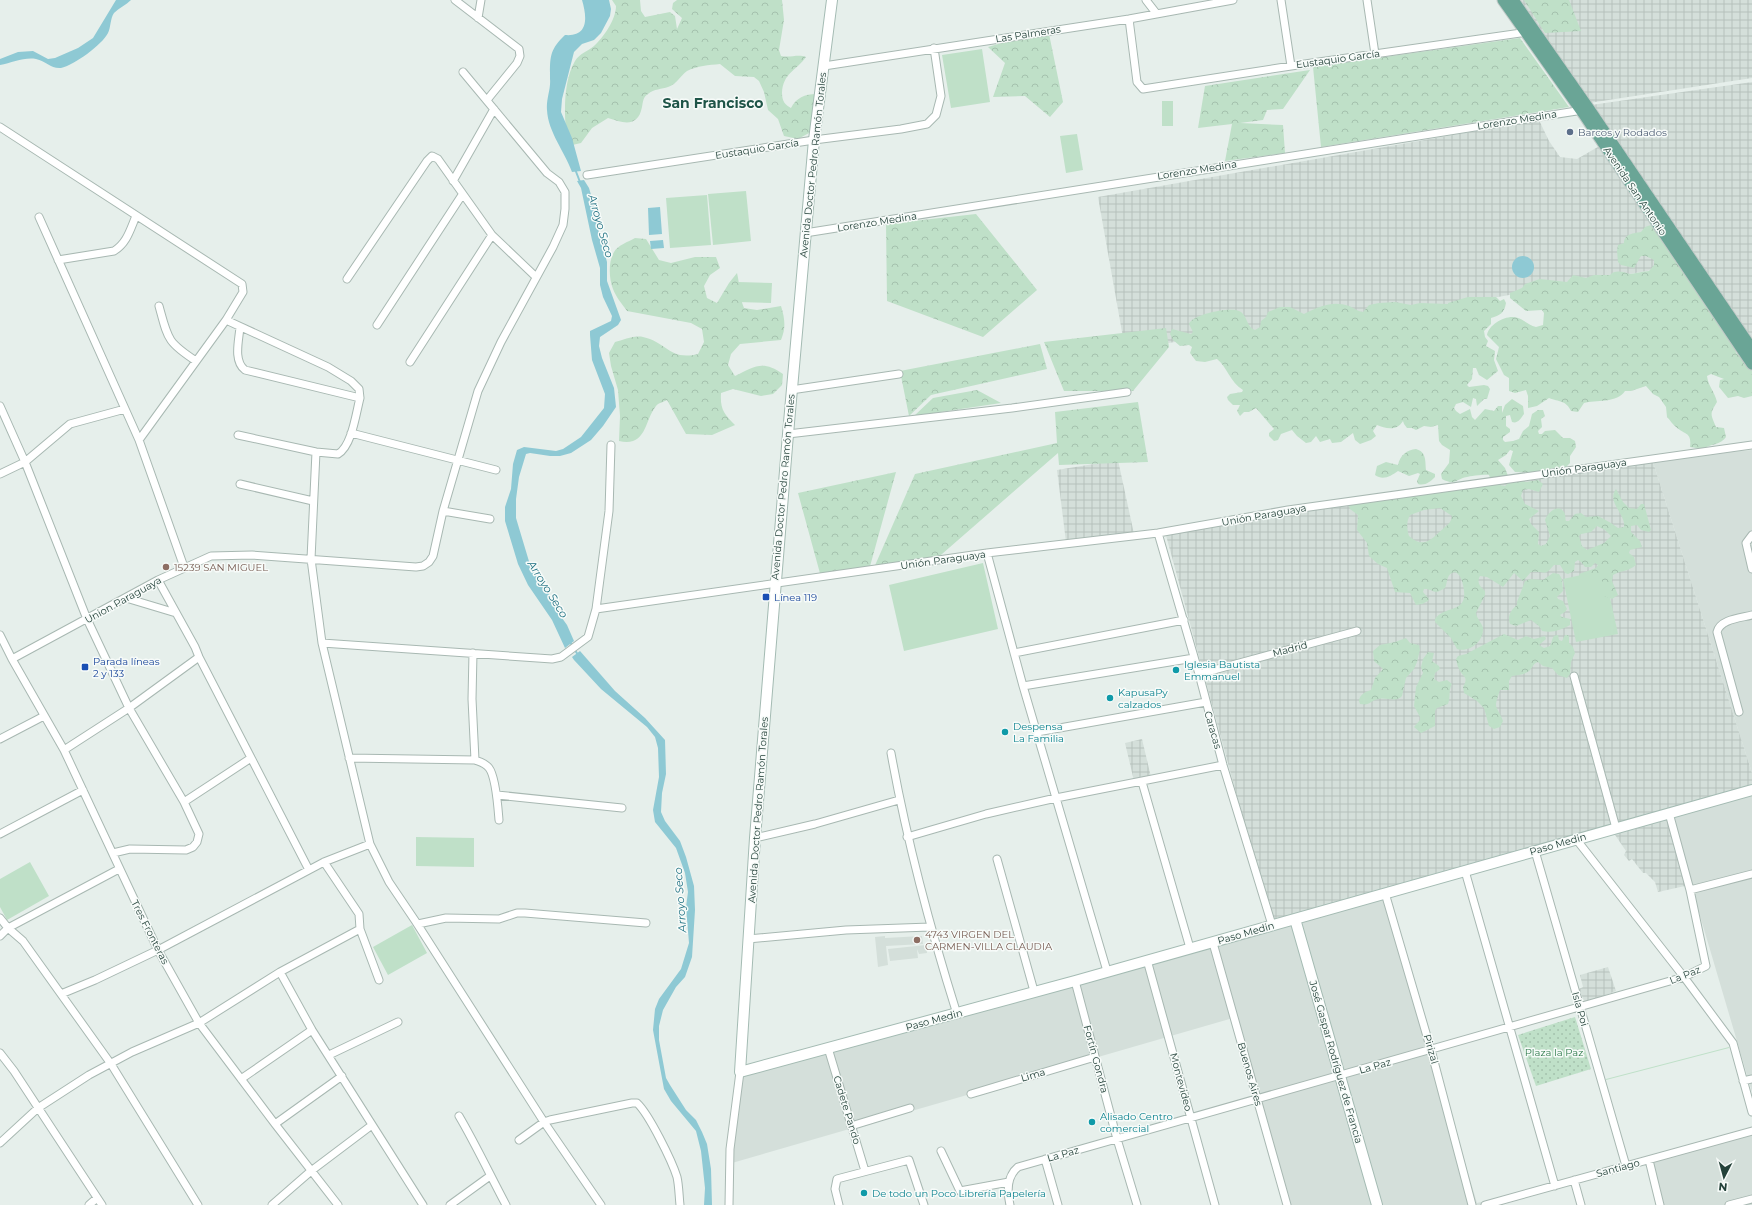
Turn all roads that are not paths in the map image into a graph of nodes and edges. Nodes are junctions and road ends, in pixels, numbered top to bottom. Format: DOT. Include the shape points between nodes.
graph roads {
  1 [pos="455,0"];
  2 [pos="481,0"];
  3 [pos="832,0"];
  4 [pos="1146,0"];
  5 [pos="1232,0"];
  6 [pos="1281,0"];
  7 [pos="1367,0"];
  8 [pos="1503,0"];
  9 [pos="1513,0"];
  10 [pos="1156,13"];
  11 [pos="478,18"];
  12 [pos="1129,19"];
  13 [pos="1530,32"];
  14 [pos="934,48"];
  15 [pos="1376,54"];
  16 [pos="824,66"];
  17 [pos="1291,66"];
  18 [pos="463,72"];
  19 [pos="487,100"];
  20 [pos="494,109"];
  21 [pos="1585,110"];
  22 [pos="0,127"];
  23 [pos="814,140"];
  24 [pos="587,175"];
  25 [pos="453,181"];
  26 [pos="462,195"];
  27 [pos="136,216"];
  28 [pos="39,217"];
  29 [pos="806,233"];
  30 [pos="492,235"];
  31 [pos="58,260"];
  32 [pos="536,277"];
  33 [pos="346,278"];
  34 [pos="159,306"];
  35 [pos="226,320"];
  36 [pos="377,325"];
  37 [pos="240,327"];
  38 [pos="1752,349"];
  39 [pos="196,361"];
  40 [pos="410,362"];
  41 [pos="1752,364"];
  42 [pos="899,374"];
  43 [pos="792,390"];
  44 [pos="1127,392"];
  45 [pos="360,398"];
  46 [pos="0,406"];
  47 [pos="125,408"];
  48 [pos="351,433"];
  49 [pos="238,434"];
  50 [pos="788,434"];
  51 [pos="139,440"];
  52 [pos="611,445"];
  53 [pos="1752,445"];
  54 [pos="316,452"];
  55 [pos="457,460"];
  56 [pos="25,462"];
  57 [pos="496,470"];
  58 [pos="0,474"];
  59 [pos="240,484"];
  60 [pos="313,501"];
  61 [pos="443,511"];
  62 [pos="490,518"];
  63 [pos="1158,534"];
  64 [pos="1752,535"];
  65 [pos="987,553"];
  66 [pos="310,559"];
  67 [pos="184,567"];
  68 [pos="1752,569"];
  69 [pos="158,580"];
  70 [pos="775,585"];
  71 [pos="126,598"];
  72 [pos="596,610"];
  73 [pos="176,613"];
  74 [pos="1752,615"];
  75 [pos="87,619"];
  76 [pos="1184,620"];
  77 [pos="1357,631"];
  78 [pos="0,635"];
  79 [pos="322,643"];
  80 [pos="473,653"];
  81 [pos="1014,653"];
  82 [pos="199,657"];
  83 [pos="1194,658"];
  84 [pos="12,659"];
  85 [pos="1199,674"];
  86 [pos="1574,676"];
  87 [pos="1023,686"];
  88 [pos="1206,702"];
  89 [pos="129,708"];
  90 [pos="1739,712"];
  91 [pos="44,716"];
  92 [pos="1037,732"];
  93 [pos="0,739"];
  94 [pos="64,750"];
  95 [pos="890,754"];
  96 [pos="251,758"];
  97 [pos="349,758"];
  98 [pos="475,760"];
  99 [pos="1223,765"];
  100 [pos="1142,782"];
  101 [pos="83,790"];
  102 [pos="1752,790"];
  103 [pos="497,796"];
  104 [pos="1056,798"];
  105 [pos="899,800"];
  106 [pos="184,802"];
  107 [pos="622,808"];
  108 [pos="1669,813"];
  109 [pos="499,820"];
  110 [pos="1616,828"];
  111 [pos="0,834"];
  112 [pos="907,837"];
  113 [pos="755,838"];
  114 [pos="1576,839"];
  115 [pos="370,844"];
  116 [pos="1535,851"];
  117 [pos="113,853"];
  118 [pos="997,859"];
  119 [pos="324,862"];
  120 [pos="119,869"];
  121 [pos="309,870"];
  122 [pos="1465,871"];
  123 [pos="1752,874"];
  124 [pos="1690,890"];
  125 [pos="1385,893"];
  126 [pos="0,918"];
  127 [pos="1295,919"];
  128 [pos="646,923"];
  129 [pos="418,924"];
  130 [pos="1272,925"];
  131 [pos="930,927"];
  132 [pos="8,928"];
  133 [pos="360,929"];
  134 [pos="0,936"];
  135 [pos="748,939"];
  136 [pos="1213,942"];
  137 [pos="1190,948"];
  138 [pos="158,950"];
  139 [pos="1147,960"];
  140 [pos="1108,971"];
  141 [pos="280,972"];
  142 [pos="1684,977"];
  143 [pos="379,980"];
  144 [pos="1075,981"];
  145 [pos="1034,991"];
  146 [pos="61,994"];
  147 [pos="1580,1007"];
  148 [pos="957,1014"];
  149 [pos="398,1022"];
  150 [pos="199,1023"];
  151 [pos="1510,1027"];
  152 [pos="312,1030"];
  153 [pos="828,1048"];
  154 [pos="1431,1050"];
  155 [pos="0,1053"];
  156 [pos="329,1055"];
  157 [pos="1095,1057"];
  158 [pos="111,1064"];
  159 [pos="740,1072"];
  160 [pos="342,1076"];
  161 [pos="1340,1076"];
  162 [pos="241,1079"];
  163 [pos="1752,1079"];
  164 [pos="1744,1081"];
  165 [pos="971,1094"];
  166 [pos="1258,1099"];
  167 [pos="38,1108"];
  168 [pos="910,1108"];
  169 [pos="1752,1112"];
  170 [pos="459,1116"];
  171 [pos="1191,1118"];
  172 [pos="544,1122"];
  173 [pos="275,1124"];
  174 [pos="372,1125"];
  175 [pos="851,1126"];
  176 [pos="1752,1132"];
  177 [pos="1117,1138"];
  178 [pos="519,1140"];
  179 [pos="0,1143"];
  180 [pos="941,1151"];
  181 [pos="1045,1159"];
  182 [pos="1649,1160"];
  183 [pos="1626,1166"];
  184 [pos="311,1171"];
  185 [pos="865,1171"];
  186 [pos="490,1176"];
  187 [pos="1574,1180"];
  188 [pos="1009,1182"];
  189 [pos="1555,1186"];
  190 [pos="97,1198"];
  191 [pos="1752,1199"];
  192 [pos="1502,1203"];
  193 [pos="89,1205"];
  194 [pos="102,1205"];
  195 [pos="198,1205"];
  196 [pos="272,1205"];
  197 [pos="338,1205"];
  198 [pos="424,1205"];
  199 [pos="450,1205"];
  200 [pos="506,1205"];
  201 [pos="601,1205"];
  202 [pos="680,1205"];
  203 [pos="728,1205"];
  204 [pos="839,1205"];
  205 [pos="924,1205"];
  206 [pos="1010,1205"];
  207 [pos="1058,1205"];
  208 [pos="1137,1205"];
  209 [pos="1215,1205"];
  210 [pos="1288,1205"];
  211 [pos="1377,1205"];
  212 [pos="1472,1205"];
  213 [pos="1485,1205"];
  214 [pos="1581,1205"];
  215 [pos="1660,1205"];
  216 [pos="1729,1205"];
  1 -- 11 [label="street"];
  2 -- 11 [label="street"];
  3 -- 16 [label="street, Avenida Doctor Pedro Ramón Torales"];
  4 -- 10 [label="street"];
  5 -- 10 [label="street, Las Palmeras"];
  6 -- 17 [label="street"];
  7 -- 15 [label="street"];
  8 -- 13 [label="main road, Avenida San Antonio"];
  9 -- 13 [label="main road, Avenida San Antonio"];
  10 -- 12 [label="street, Las Palmeras"];
  11 -- 19 [label="street" via="519,49 520,56"];
  12 -- 14 [label="street, Las Palmeras"];
  12 -- 17 [label="street, Eustaquio García" via="1137,82 1143,89"];
  13 -- 15 [label="street, Eustaquio García"];
  13 -- 21 [label="main road, Avenida San Antonio"];
  14 -- 16 [label="street, Las Palmeras"];
  14 -- 23 [label="street, Eustaquio García" via="942,96 936,115 926,124"];
  15 -- 17 [label="street, Eustaquio García"];
  16 -- 23 [label="street, Avenida Doctor Pedro Ramón Torales"];
  18 -- 19 [label="street"];
  19 -- 20 [label="street"];
  20 -- 25 [label="street"];
  20 -- 32 [label="street" via="565,192 563,224"];
  21 -- 29 [label="street, Lorenzo Medina"];
  21 -- 38 [label="main road, Avenida San Antonio"];
  21 -- 41 [label="main road, Avenida San Antonio"];
  22 -- 27 [label="street"];
  23 -- 24 [label="street, Eustaquio García"];
  23 -- 29 [label="street, Avenida Doctor Pedro Ramón Torales"];
  25 -- 26 [label="street"];
  25 -- 33 [label="street" via="438,159 432,156"];
  26 -- 30 [label="street"];
  26 -- 36 [label="street"];
  27 -- 31 [label="street" via="126,240 114,251"];
  27 -- 35 [label="street" via="242,284 243,292"];
  28 -- 31 [label="street"];
  29 -- 43 [label="street, Avenida Doctor Pedro Ramón Torales"];
  30 -- 32 [label="street"];
  30 -- 40 [label="street"];
  31 -- 47 [label="street"];
  32 -- 55 [label="street" via="478,391"];
  34 -- 39 [label="street" via="167,335 176,348"];
  35 -- 37 [label="street"];
  35 -- 39 [label="street"];
  37 -- 45 [label="street" via="328,367 351,381 359,389"];
  37 -- 45 [label="street" via="239,361 245,370"];
  39 -- 51 [label="street"];
  42 -- 43 [label="street"];
  43 -- 50 [label="street, Avenida Doctor Pedro Ramón Torales"];
  44 -- 50 [label="street"];
  45 -- 48 [label="street"];
  46 -- 56 [label="street"];
  47 -- 51 [label="street"];
  47 -- 56 [label="street" via="70,424"];
  48 -- 54 [label="street" via="345,448 338,454"];
  48 -- 55 [label="street"];
  49 -- 54 [label="street"];
  50 -- 70 [label="street, Avenida Doctor Pedro Ramón Torales"];
  51 -- 67 [label="street"];
  52 -- 72 [label="street" via="609,510"];
  53 -- 63 [label="street, Unión Paraguaya" via="1288,510"];
  54 -- 60 [label="street"];
  55 -- 57 [label="street"];
  55 -- 61 [label="street"];
  56 -- 58 [label="street"];
  56 -- 75 [label="street"];
  59 -- 60 [label="street"];
  60 -- 66 [label="street"];
  61 -- 62 [label="street"];
  61 -- 66 [label="street, Union Paraguaya" via="433,556 423,566"];
  63 -- 65 [label="street, Unión Paraguaya"];
  63 -- 76 [label="street, Caracas"];
  64 -- 68 [label="street" via="1746,543"];
  65 -- 70 [label="street, Unión Paraguaya"];
  65 -- 81 [label="street"];
  66 -- 67 [label="street, Union Paraguaya" via="252,555 211,556"];
  66 -- 79 [label="street"];
  67 -- 69 [label="street, Union Paraguaya"];
  69 -- 71 [label="street, Union Paraguaya"];
  69 -- 73 [label="street"];
  70 -- 72 [label="street, Unión Paraguaya"];
  70 -- 113 [label="street, Avenida Doctor Pedro Ramón Torales"];
  71 -- 73 [label="street"];
  71 -- 75 [label="street, Union Paraguaya"];
  72 -- 80 [label="street" via="588,637 561,657 552,659"];
  73 -- 82 [label="street"];
  74 -- 90 [label="street" via="1724,623 1718,627 1717,632"];
  75 -- 84 [label="street, Union Paraguaya"];
  75 -- 89 [label="street"];
  76 -- 81 [label="street"];
  76 -- 83 [label="street, Caracas"];
  77 -- 85 [label="street, Madrid"];
  78 -- 84 [label="street, Tres Fronteras"];
  79 -- 80 [label="street"];
  79 -- 97 [label="street"];
  80 -- 98 [label="street"];
  81 -- 87 [label="street"];
  82 -- 89 [label="street"];
  82 -- 96 [label="street"];
  83 -- 85 [label="street, Caracas"];
  83 -- 87 [label="street"];
  84 -- 91 [label="street, Tres Fronteras"];
  85 -- 88 [label="street, Caracas"];
  86 -- 110 [label="street"];
  87 -- 92 [label="street"];
  88 -- 92 [label="street"];
  88 -- 99 [label="street, Caracas"];
  89 -- 94 [label="street"];
  89 -- 106 [label="street"];
  91 -- 93 [label="street"];
  91 -- 94 [label="street, Tres Fronteras"];
  92 -- 104 [label="street"];
  94 -- 101 [label="street, Tres Fronteras"];
  95 -- 105 [label="street"];
  96 -- 106 [label="street"];
  96 -- 121 [label="street"];
  97 -- 98 [label="street"];
  97 -- 115 [label="street"];
  98 -- 103 [label="street" via="490,769"];
  99 -- 100 [label="street"];
  99 -- 130 [label="street, Caracas"];
  100 -- 104 [label="street"];
  100 -- 137 [label="street"];
  101 -- 111 [label="street"];
  101 -- 117 [label="street, Tres Fronteras"];
  102 -- 108 [label="street, Paso Medin"];
  103 -- 107 [label="street"];
  103 -- 109 [label="street"];
  104 -- 112 [label="street" via="986,814"];
  104 -- 140 [label="street"];
  105 -- 112 [label="street"];
  105 -- 113 [label="street"];
  106 -- 117 [label="street" via="199,834 193,847 186,850 130,849"];
  108 -- 110 [label="street, Paso Medin"];
  108 -- 124 [label="street"];
  110 -- 114 [label="street, Paso Medin"];
  112 -- 131 [label="street"];
  113 -- 135 [label="street, Avenida Doctor Pedro Ramón Torales"];
  114 -- 116 [label="street, Paso Medin"];
  114 -- 142 [label="street"];
  115 -- 119 [label="street"];
  115 -- 129 [label="street" via="389,882"];
  116 -- 122 [label="street, Paso Medin"];
  116 -- 147 [label="street, Isla Poi"];
  117 -- 120 [label="street, Tres Fronteras"];
  118 -- 145 [label="street"];
  119 -- 121 [label="street"];
  119 -- 133 [label="street" via="358,914"];
  120 -- 132 [label="street"];
  120 -- 138 [label="street, Tres Fronteras"];
  121 -- 138 [label="street"];
  122 -- 125 [label="street, Paso Medin"];
  122 -- 151 [label="street"];
  123 -- 124 [label="street"];
  124 -- 142 [label="street, La Paz" via="1706,966"];
  125 -- 127 [label="street, Paso Medin"];
  125 -- 154 [label="street, Pirizal"];
  126 -- 132 [label="street"];
  127 -- 130 [label="street, Paso Medin"];
  127 -- 161 [label="street, José Gaspar Rodríguez de Francia"];
  128 -- 129 [label="street" via="520,913 499,919 446,918"];
  129 -- 172 [label="street"];
  130 -- 136 [label="street, Paso Medin"];
  131 -- 135 [label="street" via="846,930"];
  131 -- 148 [label="street"];
  132 -- 134 [label="street"];
  132 -- 146 [label="street" via="24,941"];
  133 -- 141 [label="street"];
  133 -- 143 [label="street"];
  135 -- 159 [label="street, Avenida Doctor Pedro Ramón Torales"];
  136 -- 137 [label="street, Paso Medin"];
  136 -- 166 [label="street, Buenos Aires"];
  137 -- 139 [label="street, Paso Medin"];
  138 -- 146 [label="street"];
  138 -- 150 [label="street, Tres Fronteras"];
  139 -- 140 [label="street, Paso Medin"];
  139 -- 171 [label="street, Montevideo"];
  140 -- 144 [label="street, Paso Medin"];
  141 -- 150 [label="street"];
  141 -- 152 [label="street"];
  142 -- 147 [label="street, La Paz"];
  142 -- 164 [label="street" via="1733,1043"];
  144 -- 145 [label="street, Paso Medin"];
  144 -- 157 [label="street, Fortín Gondra"];
  145 -- 148 [label="street, Paso Medin"];
  146 -- 158 [label="street"];
  147 -- 151 [label="street, La Paz"];
  147 -- 183 [label="street, Isla Poi"];
  148 -- 153 [label="street, Paso Medin"];
  149 -- 156 [label="street"];
  150 -- 158 [label="street" via="132,1052"];
  150 -- 162 [label="street, Tres Fronteras"];
  151 -- 154 [label="street, La Paz"];
  151 -- 189 [label="street"];
  152 -- 156 [label="street"];
  152 -- 162 [label="street"];
  153 -- 159 [label="street, Paso Medin"];
  153 -- 175 [label="street, Cadete Pando"];
  154 -- 161 [label="street, La Paz"];
  154 -- 212 [label="street, Pirizal"];
  155 -- 167 [label="street"];
  156 -- 160 [label="street"];
  157 -- 165 [label="street, Lima"];
  157 -- 177 [label="street, Fortín Gondra"];
  158 -- 167 [label="street"];
  158 -- 195 [label="street"];
  159 -- 203 [label="street" via="730,1149"];
  160 -- 173 [label="street"];
  160 -- 174 [label="street"];
  161 -- 166 [label="street, La Paz"];
  161 -- 211 [label="street, José Gaspar Rodríguez de Francia"];
  162 -- 173 [label="street, Tres Fronteras"];
  163 -- 164 [label="street"];
  164 -- 169 [label="street"];
  166 -- 171 [label="street, La Paz"];
  166 -- 210 [label="street, Buenos Aires"];
  167 -- 179 [label="street"];
  167 -- 190 [label="street"];
  168 -- 175 [label="street"];
  170 -- 186 [label="street"];
  171 -- 177 [label="street, La Paz"];
  171 -- 209 [label="street, Montevideo"];
  172 -- 178 [label="street"];
  172 -- 201 [label="street"];
  172 -- 202 [label="street" via="632,1103 639,1104 673,1166"];
  173 -- 184 [label="street, Tres Fronteras"];
  174 -- 184 [label="street"];
  174 -- 198 [label="street"];
  175 -- 185 [label="street, Cadete Pando"];
  176 -- 182 [label="street, Santiago"];
  177 -- 181 [label="street, La Paz"];
  177 -- 208 [label="street, Fortín Gondra"];
  180 -- 188 [label="street" via="960,1191"];
  181 -- 188 [label="street, La Paz" via="1018,1167"];
  181 -- 207 [label="street"];
  182 -- 183 [label="street, Santiago"];
  182 -- 215 [label="street"];
  183 -- 187 [label="street, Santiago"];
  184 -- 196 [label="street"];
  184 -- 197 [label="street, Tres Fronteras"];
  185 -- 204 [label="street" via="836,1180 835,1189"];
  185 -- 205 [label="street" via="909,1160"];
  186 -- 199 [label="street"];
  186 -- 200 [label="street"];
  187 -- 189 [label="street, Santiago"];
  187 -- 214 [label="street"];
  188 -- 206 [label="street" via="1007,1195"];
  189 -- 192 [label="street, Santiago"];
  190 -- 193 [label="street"];
  190 -- 194 [label="street"];
  191 -- 216 [label="street"];
  192 -- 213 [label="street, Santiago"];
}
